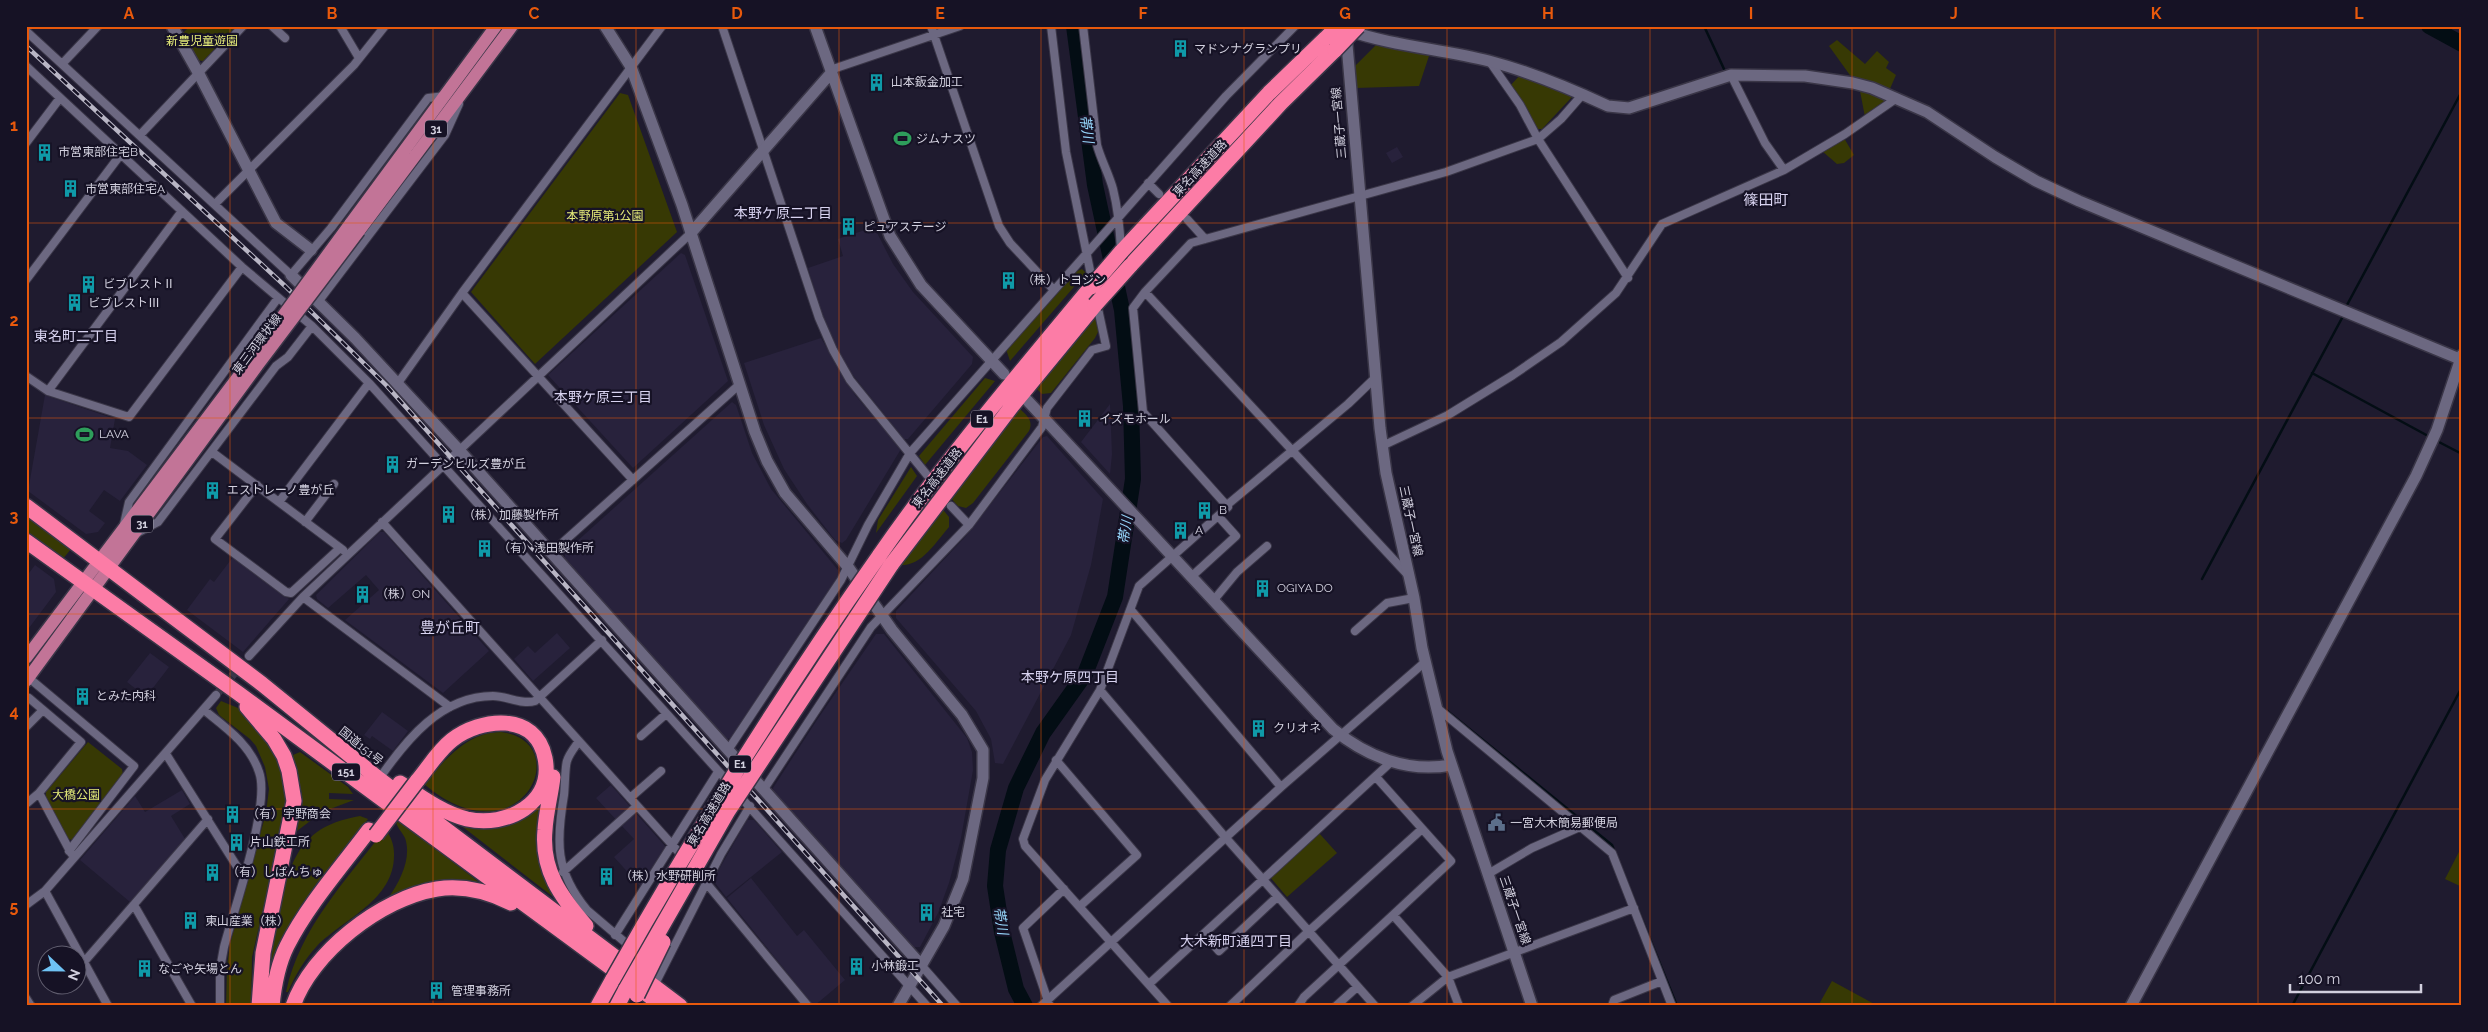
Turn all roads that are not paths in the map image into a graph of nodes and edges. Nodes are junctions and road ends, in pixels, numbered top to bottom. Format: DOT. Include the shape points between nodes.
graph roads {
  1 [pos="98,26"];
  2 [pos="172,26"];
  3 [pos="243,26"];
  4 [pos="272,26"];
  5 [pos="340,26"];
  6 [pos="385,26"];
  7 [pos="496,26"];
  8 [pos="512,26"];
  9 [pos="604,26"];
  10 [pos="662,26"];
  11 [pos="722,26"];
  12 [pos="815,26"];
  13 [pos="931,26"];
  14 [pos="960,26"];
  15 [pos="1052,26"];
  16 [pos="1083,26"];
  17 [pos="1295,26"];
  18 [pos="26,31"];
  19 [pos="1340,32"];
  20 [pos="934,35"];
  21 [pos="285,38"];
  22 [pos="359,58"];
  23 [pos="1488,61"];
  24 [pos="62,64"];
  25 [pos="26,66"];
  26 [pos="631,67"];
  27 [pos="831,73"];
  28 [pos="200,74"];
  29 [pos="1731,75"];
  30 [pos="466,89"];
  31 [pos="1582,95"];
  32 [pos="445,96"];
  33 [pos="60,98"];
  34 [pos="1897,98"];
  35 [pos="140,135"];
  36 [pos="1538,139"];
  37 [pos="26,143"];
  38 [pos="764,150"];
  39 [pos="121,154"];
  40 [pos="248,168"];
  41 [pos="1784,170"];
  42 [pos="1148,183"];
  43 [pos="1159,194"];
  44 [pos="1359,196"];
  45 [pos="215,204"];
  46 [pos="182,211"];
  47 [pos="1116,218"];
  48 [pos="1187,219"];
  49 [pos="355,228"];
  50 [pos="691,233"];
  51 [pos="1205,239"];
  52 [pos="311,250"];
  53 [pos="1088,250"];
  54 [pos="1121,252"];
  55 [pos="242,267"];
  56 [pos="291,275"];
  57 [pos="1628,278"];
  58 [pos="26,280"];
  59 [pos="1053,289"];
  60 [pos="1145,292"];
  61 [pos="462,293"];
  62 [pos="278,298"];
  63 [pos="318,302"];
  64 [pos="312,326"];
  65 [pos="2461,358"];
  66 [pos="991,360"];
  67 [pos="1004,374"];
  68 [pos="26,376"];
  69 [pos="539,377"];
  70 [pos="1375,378"];
  71 [pos="369,383"];
  72 [pos="398,383"];
  73 [pos="740,384"];
  74 [pos="48,391"];
  75 [pos="1026,399"];
  76 [pos="1044,418"];
  77 [pos="1382,446"];
  78 [pos="459,450"];
  79 [pos="1291,451"];
  80 [pos="212,452"];
  81 [pos="910,453"];
  82 [pos="443,464"];
  83 [pos="927,475"];
  84 [pos="633,480"];
  85 [pos="334,484"];
  86 [pos="257,485"];
  87 [pos="279,502"];
  88 [pos="1227,505"];
  89 [pos="26,506"];
  90 [pos="950,506"];
  91 [pos="1218,516"];
  92 [pos="306,522"];
  93 [pos="382,522"];
  94 [pos="968,525"];
  95 [pos="128,531"];
  96 [pos="26,540"];
  97 [pos="1267,546"];
  98 [pos="340,548"];
  99 [pos="551,553"];
  100 [pos="349,554"];
  101 [pos="1173,557"];
  102 [pos="105,565"];
  103 [pos="848,567"];
  104 [pos="1409,576"];
  105 [pos="1191,578"];
  106 [pos="90,586"];
  107 [pos="304,597"];
  108 [pos="1414,598"];
  109 [pos="1213,601"];
  110 [pos="1131,610"];
  111 [pos="882,614"];
  112 [pos="1355,631"];
  113 [pos="602,640"];
  114 [pos="250,656"];
  115 [pos="26,658"];
  116 [pos="1425,662"];
  117 [pos="28,679"];
  118 [pos="1100,690"];
  119 [pos="238,692"];
  120 [pos="216,695"];
  121 [pos="539,697"];
  122 [pos="29,698"];
  123 [pos="450,707"];
  124 [pos="1436,707"];
  125 [pos="43,710"];
  126 [pos="204,710"];
  127 [pos="666,714"];
  128 [pos="26,727"];
  129 [pos="1340,735"];
  130 [pos="641,736"];
  131 [pos="578,741"];
  132 [pos="728,750"];
  133 [pos="166,754"];
  134 [pos="1056,760"];
  135 [pos="1391,762"];
  136 [pos="1452,765"];
  137 [pos="661,771"];
  138 [pos="718,772"];
  139 [pos="382,776"];
  140 [pos="1376,777"];
  141 [pos="413,778"];
  142 [pos="1281,787"];
  143 [pos="764,789"];
  144 [pos="39,793"];
  145 [pos="630,798"];
  146 [pos="26,804"];
  147 [pos="637,806"];
  148 [pos="750,806"];
  149 [pos="208,820"];
  150 [pos="1582,826"];
  151 [pos="1422,829"];
  152 [pos="373,832"];
  153 [pos="1226,838"];
  154 [pos="673,846"];
  155 [pos="72,854"];
  156 [pos="563,872"];
  157 [pos="1488,874"];
  158 [pos="243,876"];
  159 [pos="1262,879"];
  160 [pos="708,882"];
  161 [pos="1064,889"];
  162 [pos="45,891"];
  163 [pos="1277,897"];
  164 [pos="26,905"];
  165 [pos="134,905"];
  166 [pos="1080,906"];
  167 [pos="1634,908"];
  168 [pos="1393,915"];
  169 [pos="545,920"];
  170 [pos="1309,931"];
  171 [pos="1204,934"];
  172 [pos="615,935"];
  173 [pos="1112,942"];
  174 [pos="74,944"];
  175 [pos="603,946"];
  176 [pos="1514,952"];
  177 [pos="88,957"];
  178 [pos="921,965"];
  179 [pos="1339,966"];
  180 [pos="88,969"];
  181 [pos="1448,977"];
  182 [pos="657,979"];
  183 [pos="1662,981"];
  184 [pos="1149,984"];
  185 [pos="909,986"];
  186 [pos="1358,987"];
  187 [pos="632,996"];
  188 [pos="26,998"];
  189 [pos="1046,1004"];
  190 [pos="1163,1004"];
  191 [pos="660,1005"];
  192 [pos="31,1006"];
  193 [pos="108,1006"];
  194 [pos="192,1006"];
  195 [pos="220,1006"];
  196 [pos="259,1006"];
  197 [pos="272,1006"];
  198 [pos="281,1006"];
  199 [pos="293,1006"];
  200 [pos="598,1006"];
  201 [pos="617,1006"];
  202 [pos="680,1006"];
  203 [pos="808,1006"];
  204 [pos="898,1006"];
  205 [pos="927,1006"];
  206 [pos="958,1006"];
  207 [pos="1230,1006"];
  208 [pos="1298,1006"];
  209 [pos="1336,1006"];
  210 [pos="1375,1006"];
  211 [pos="1412,1006"];
  212 [pos="1459,1006"];
  213 [pos="1532,1006"];
  214 [pos="1612,1006"];
  215 [pos="1672,1006"];
  216 [pos="2131,1006"];
  1 -- 24 [label="street"];
  2 -- 28 [label="street"];
  3 -- 28 [label="street"];
  4 -- 21 [label="street"];
  5 -- 22 [label="street"];
  6 -- 22 [label="street"];
  7 -- 32 [label="main road, 東三河環状線 / 31"];
  8 -- 30 [label="main road, 東三河環状線 / 31"];
  9 -- 26 [label="street"];
  10 -- 26 [label="street"];
  11 -- 38 [label="street"];
  12 -- 27 [label="street"];
  13 -- 20 [label="street"];
  14 -- 20 [label="street"];
  15 -- 53 [label="street" via="1066,152"];
  16 -- 47 [label="street" via="1097,145 1113,188"];
  17 -- 42 [label="street" via="1226,96"];
  18 -- 24 [label="street"];
  19 -- 23 [label="street"];
  19 -- 44 [label="street, 三蔵子一宮線"];
  19 -- 54 [label="highway, 東名高速道路" via="1263,100"];
  19 -- 187 [label="highway, 東名高速道路 / E1, bridge" via="1274,110 1095,305 1012,406 891,565 728,811"];
  20 -- 27 [label="street" via="836,68"];
  20 -- 59 [label="street" via="1000,226 1010,244"];
  22 -- 40 [label="street"];
  23 -- 31 [label="street" via="1534,73"];
  23 -- 36 [label="street" via="1520,106"];
  24 -- 35 [label="street"];
  25 -- 33 [label="street"];
  26 -- 50 [label="street"];
  26 -- 61 [label="street"];
  27 -- 38 [label="street"];
  27 -- 66 [label="street" via="893,242 920,285"];
  28 -- 35 [label="street"];
  28 -- 40 [label="street"];
  29 -- 31 [label="street" via="1629,108 1618,109"];
  29 -- 34 [label="street" via="1804,76 1853,83"];
  29 -- 41 [label="street" via="1765,143"];
  30 -- 49 [label="main road, 東三河環状線 / 31"];
  30 -- 63 [label="street" via="445,135"];
  31 -- 36 [label="street"];
  32 -- 49 [label="main road, 東三河環状線 / 31"];
  32 -- 52 [label="street" via="428,98"];
  33 -- 37 [label="street"];
  33 -- 39 [label="street"];
  34 -- 41 [label="street"];
  34 -- 65 [label="street" via="1927,112 2027,176 2079,201"];
  35 -- 45 [label="street"];
  36 -- 44 [label="street" via="1446,172"];
  36 -- 57 [label="street"];
  38 -- 50 [label="street"];
  38 -- 81 [label="street" via="819,318 833,350 850,380"];
  39 -- 46 [label="street"];
  39 -- 58 [label="street"];
  40 -- 45 [label="street"];
  40 -- 52 [label="street" via="276,223"];
  41 -- 57 [label="street" via="1662,224"];
  42 -- 43 [label="street"];
  42 -- 47 [label="street"];
  44 -- 51 [label="street"];
  44 -- 70 [label="street, 三蔵子一宮線"];
  45 -- 56 [label="street"];
  46 -- 55 [label="street"];
  46 -- 74 [label="street"];
  47 -- 53 [label="street"];
  47 -- 54 [label="street"];
  48 -- 51 [label="street"];
  49 -- 95 [label="main road, 東三河環状線 / 31, bridge"];
  50 -- 69 [label="street"];
  50 -- 73 [label="street"];
  51 -- 60 [label="street" via="1191,243"];
  52 -- 56 [label="street"];
  53 -- 59 [label="street"];
  53 -- 76 [label="street" via="1106,346 1092,350 1047,408"];
  54 -- 200 [label="highway, 東名高速道路 / E1, bridge" via="910,510 819,640 716,802"];
  55 -- 62 [label="street"];
  55 -- 74 [label="street" via="129,418"];
  56 -- 63 [label="street"];
  57 -- 77 [label="street" via="1616,293 1560,342 1513,375 1448,415"];
  59 -- 66 [label="street"];
  60 -- 79 [label="street"];
  60 -- 88 [label="street" via="1133,308 1143,412"];
  61 -- 69 [label="street"];
  61 -- 72 [label="street"];
  62 -- 64 [label="street"];
  62 -- 95 [label="street" via="129,502"];
  63 -- 72 [label="street"];
  64 -- 71 [label="street"];
  64 -- 80 [label="street" via="288,357 276,366"];
  65 -- 216 [label="street" via="2437,430 2416,476"];
  66 -- 67 [label="street"];
  66 -- 81 [label="street"];
  68 -- 74 [label="street"];
  69 -- 78 [label="street"];
  69 -- 84 [label="street"];
  70 -- 77 [label="street, 三蔵子一宮線"];
  70 -- 79 [label="street"];
  71 -- 82 [label="street"];
  71 -- 87 [label="street"];
  72 -- 78 [label="street"];
  73 -- 84 [label="street"];
  73 -- 103 [label="street" via="755,432 785,493"];
  75 -- 76 [label="street"];
  76 -- 94 [label="street" via="1042,427"];
  76 -- 101 [label="street"];
  77 -- 104 [label="street, 三蔵子一宮線"];
  78 -- 82 [label="street"];
  78 -- 99 [label="street"];
  79 -- 88 [label="street"];
  79 -- 104 [label="street"];
  80 -- 86 [label="street"];
  80 -- 95 [label="street" via="158,522"];
  81 -- 83 [label="street"];
  81 -- 103 [label="street"];
  82 -- 93 [label="street"];
  82 -- 113 [label="street"];
  84 -- 99 [label="street"];
  85 -- 92 [label="street"];
  86 -- 87 [label="street"];
  86 -- 98 [label="street" via="215,539 291,593"];
  87 -- 92 [label="street"];
  88 -- 91 [label="street"];
  89 -- 102 [label="highway"];
  90 -- 94 [label="street"];
  91 -- 101 [label="street"];
  91 -- 105 [label="street" via="1236,536"];
  92 -- 98 [label="street"];
  93 -- 100 [label="street"];
  93 -- 121 [label="street"];
  94 -- 111 [label="street"];
  95 -- 102 [label="main road, 東三河環状線 / 31"];
  96 -- 106 [label="highway, 151"];
  97 -- 109 [label="street" via="1237,572"];
  98 -- 100 [label="street"];
  99 -- 132 [label="street"];
  100 -- 107 [label="street"];
  101 -- 105 [label="street"];
  101 -- 110 [label="street" via="1139,586"];
  102 -- 106 [label="main road, 東三河環状線 / 31"];
  102 -- 139 [label="highway"];
  103 -- 111 [label="street"];
  103 -- 132 [label="street"];
  104 -- 108 [label="street, 三蔵子一宮線"];
  105 -- 109 [label="street"];
  106 -- 115 [label="main road, 東三河環状線 / 31"];
  106 -- 117 [label="main road, 東三河環状線 / 31"];
  106 -- 119 [label="highway, 151"];
  107 -- 114 [label="street"];
  107 -- 123 [label="street"];
  108 -- 112 [label="street" via="1387,603"];
  108 -- 116 [label="street, 三蔵子一宮線"];
  109 -- 129 [label="street"];
  110 -- 118 [label="street"];
  110 -- 142 [label="street"];
  111 -- 143 [label="street"];
  111 -- 178 [label="street" via="962,714 983,750 984,778 963,879 944,926"];
  113 -- 121 [label="street"];
  113 -- 127 [label="street"];
  116 -- 124 [label="street, 三蔵子一宮線"];
  116 -- 129 [label="street"];
  117 -- 155 [label="street" via="134,766"];
  118 -- 134 [label="street"];
  118 -- 153 [label="street"];
  119 -- 169 [label="highway, 151"];
  119 -- 196 [label="highway" via="284,756 294,801 262,953"];
  120 -- 126 [label="street"];
  121 -- 123 [label="street" via="528,703 506,697 483,697"];
  121 -- 131 [label="street"];
  122 -- 125 [label="street"];
  123 -- 139 [label="street" via="415,734"];
  124 -- 136 [label="street, 三蔵子一宮線"];
  124 -- 150 [label="street"];
  125 -- 128 [label="street"];
  125 -- 144 [label="street" via="81,742"];
  126 -- 133 [label="street"];
  126 -- 158 [label="street" via="247,748 262,783 261,810"];
  127 -- 130 [label="street"];
  127 -- 138 [label="street"];
  129 -- 135 [label="street" via="1362,750"];
  129 -- 142 [label="street"];
  131 -- 145 [label="street"];
  131 -- 156 [label="street" via="566,762 558,837"];
  132 -- 143 [label="street"];
  133 -- 149 [label="street"];
  133 -- 155 [label="street"];
  134 -- 161 [label="street" via="1023,839"];
  134 -- 166 [label="street" via="1138,855"];
  135 -- 136 [label="street" via="1438,768"];
  135 -- 140 [label="street"];
  136 -- 157 [label="street, 三蔵子一宮線"];
  137 -- 145 [label="street"];
  138 -- 148 [label="street"];
  138 -- 154 [label="street"];
  139 -- 141 [label="highway" via="448,812 467,819 493,820 516,814 534,801 545,780 545,757 534,737 523,728 501,722 486,723 449,742"];
  139 -- 175 [label="highway, 国道151号"];
  140 -- 151 [label="street"];
  140 -- 159 [label="street"];
  141 -- 152 [label="highway, bridge"];
  141 -- 175 [label="highway" via="446,732 468,719 500,712 529,723 545,739 553,763 544,843 552,881"];
  142 -- 153 [label="street"];
  143 -- 178 [label="street"];
  144 -- 146 [label="street"];
  144 -- 155 [label="street"];
  145 -- 147 [label="street"];
  147 -- 154 [label="street"];
  147 -- 156 [label="street"];
  148 -- 160 [label="street"];
  148 -- 185 [label="street"];
  149 -- 158 [label="street"];
  149 -- 165 [label="street"];
  150 -- 157 [label="street" via="1532,848"];
  150 -- 167 [label="street" via="1612,853"];
  151 -- 168 [label="street" via="1451,861"];
  151 -- 170 [label="street"];
  152 -- 197 [label="highway" via="312,907 287,946 276,979"];
  152 -- 198 [label="highway" via="292,954 286,968"];
  153 -- 159 [label="street"];
  153 -- 173 [label="street"];
  154 -- 160 [label="street"];
  154 -- 172 [label="street"];
  155 -- 162 [label="street"];
  156 -- 172 [label="street" via="578,899"];
  157 -- 176 [label="street, 三蔵子一宮線"];
  158 -- 195 [label="street" via="224,946"];
  159 -- 163 [label="street"];
  159 -- 171 [label="street"];
  160 -- 182 [label="street"];
  160 -- 203 [label="street"];
  161 -- 166 [label="street"];
  161 -- 189 [label="street" via="1023,928"];
  162 -- 164 [label="street"];
  162 -- 174 [label="street"];
  163 -- 170 [label="street"];
  163 -- 171 [label="street" via="1219,951"];
  165 -- 177 [label="street"];
  165 -- 194 [label="street"];
  166 -- 173 [label="street"];
  167 -- 176 [label="street"];
  167 -- 183 [label="street"];
  168 -- 179 [label="street"];
  168 -- 181 [label="street"];
  169 -- 191 [label="highway, 151"];
  169 -- 199 [label="highway" via="536,919 514,904 487,892 463,888 425,892 386,909 337,942 306,978"];
  170 -- 179 [label="street"];
  170 -- 207 [label="street"];
  171 -- 184 [label="street"];
  172 -- 182 [label="street"];
  173 -- 184 [label="street"];
  173 -- 189 [label="street"];
  175 -- 182 [label="highway, 国道151号"];
  176 -- 181 [label="street"];
  176 -- 213 [label="street, 三蔵子一宮線"];
  178 -- 185 [label="street"];
  178 -- 206 [label="street"];
  179 -- 186 [label="street"];
  179 -- 208 [label="street"];
  180 -- 193 [label="street"];
  181 -- 211 [label="street"];
  181 -- 212 [label="street"];
  182 -- 202 [label="highway, 国道151号"];
  183 -- 214 [label="street" via="1614,1000"];
  183 -- 215 [label="street"];
  184 -- 190 [label="street"];
  185 -- 204 [label="street"];
  185 -- 205 [label="street"];
  186 -- 209 [label="street"];
  186 -- 210 [label="street"];
  187 -- 201 [label="highway"];
  188 -- 192 [label="street"];
}
